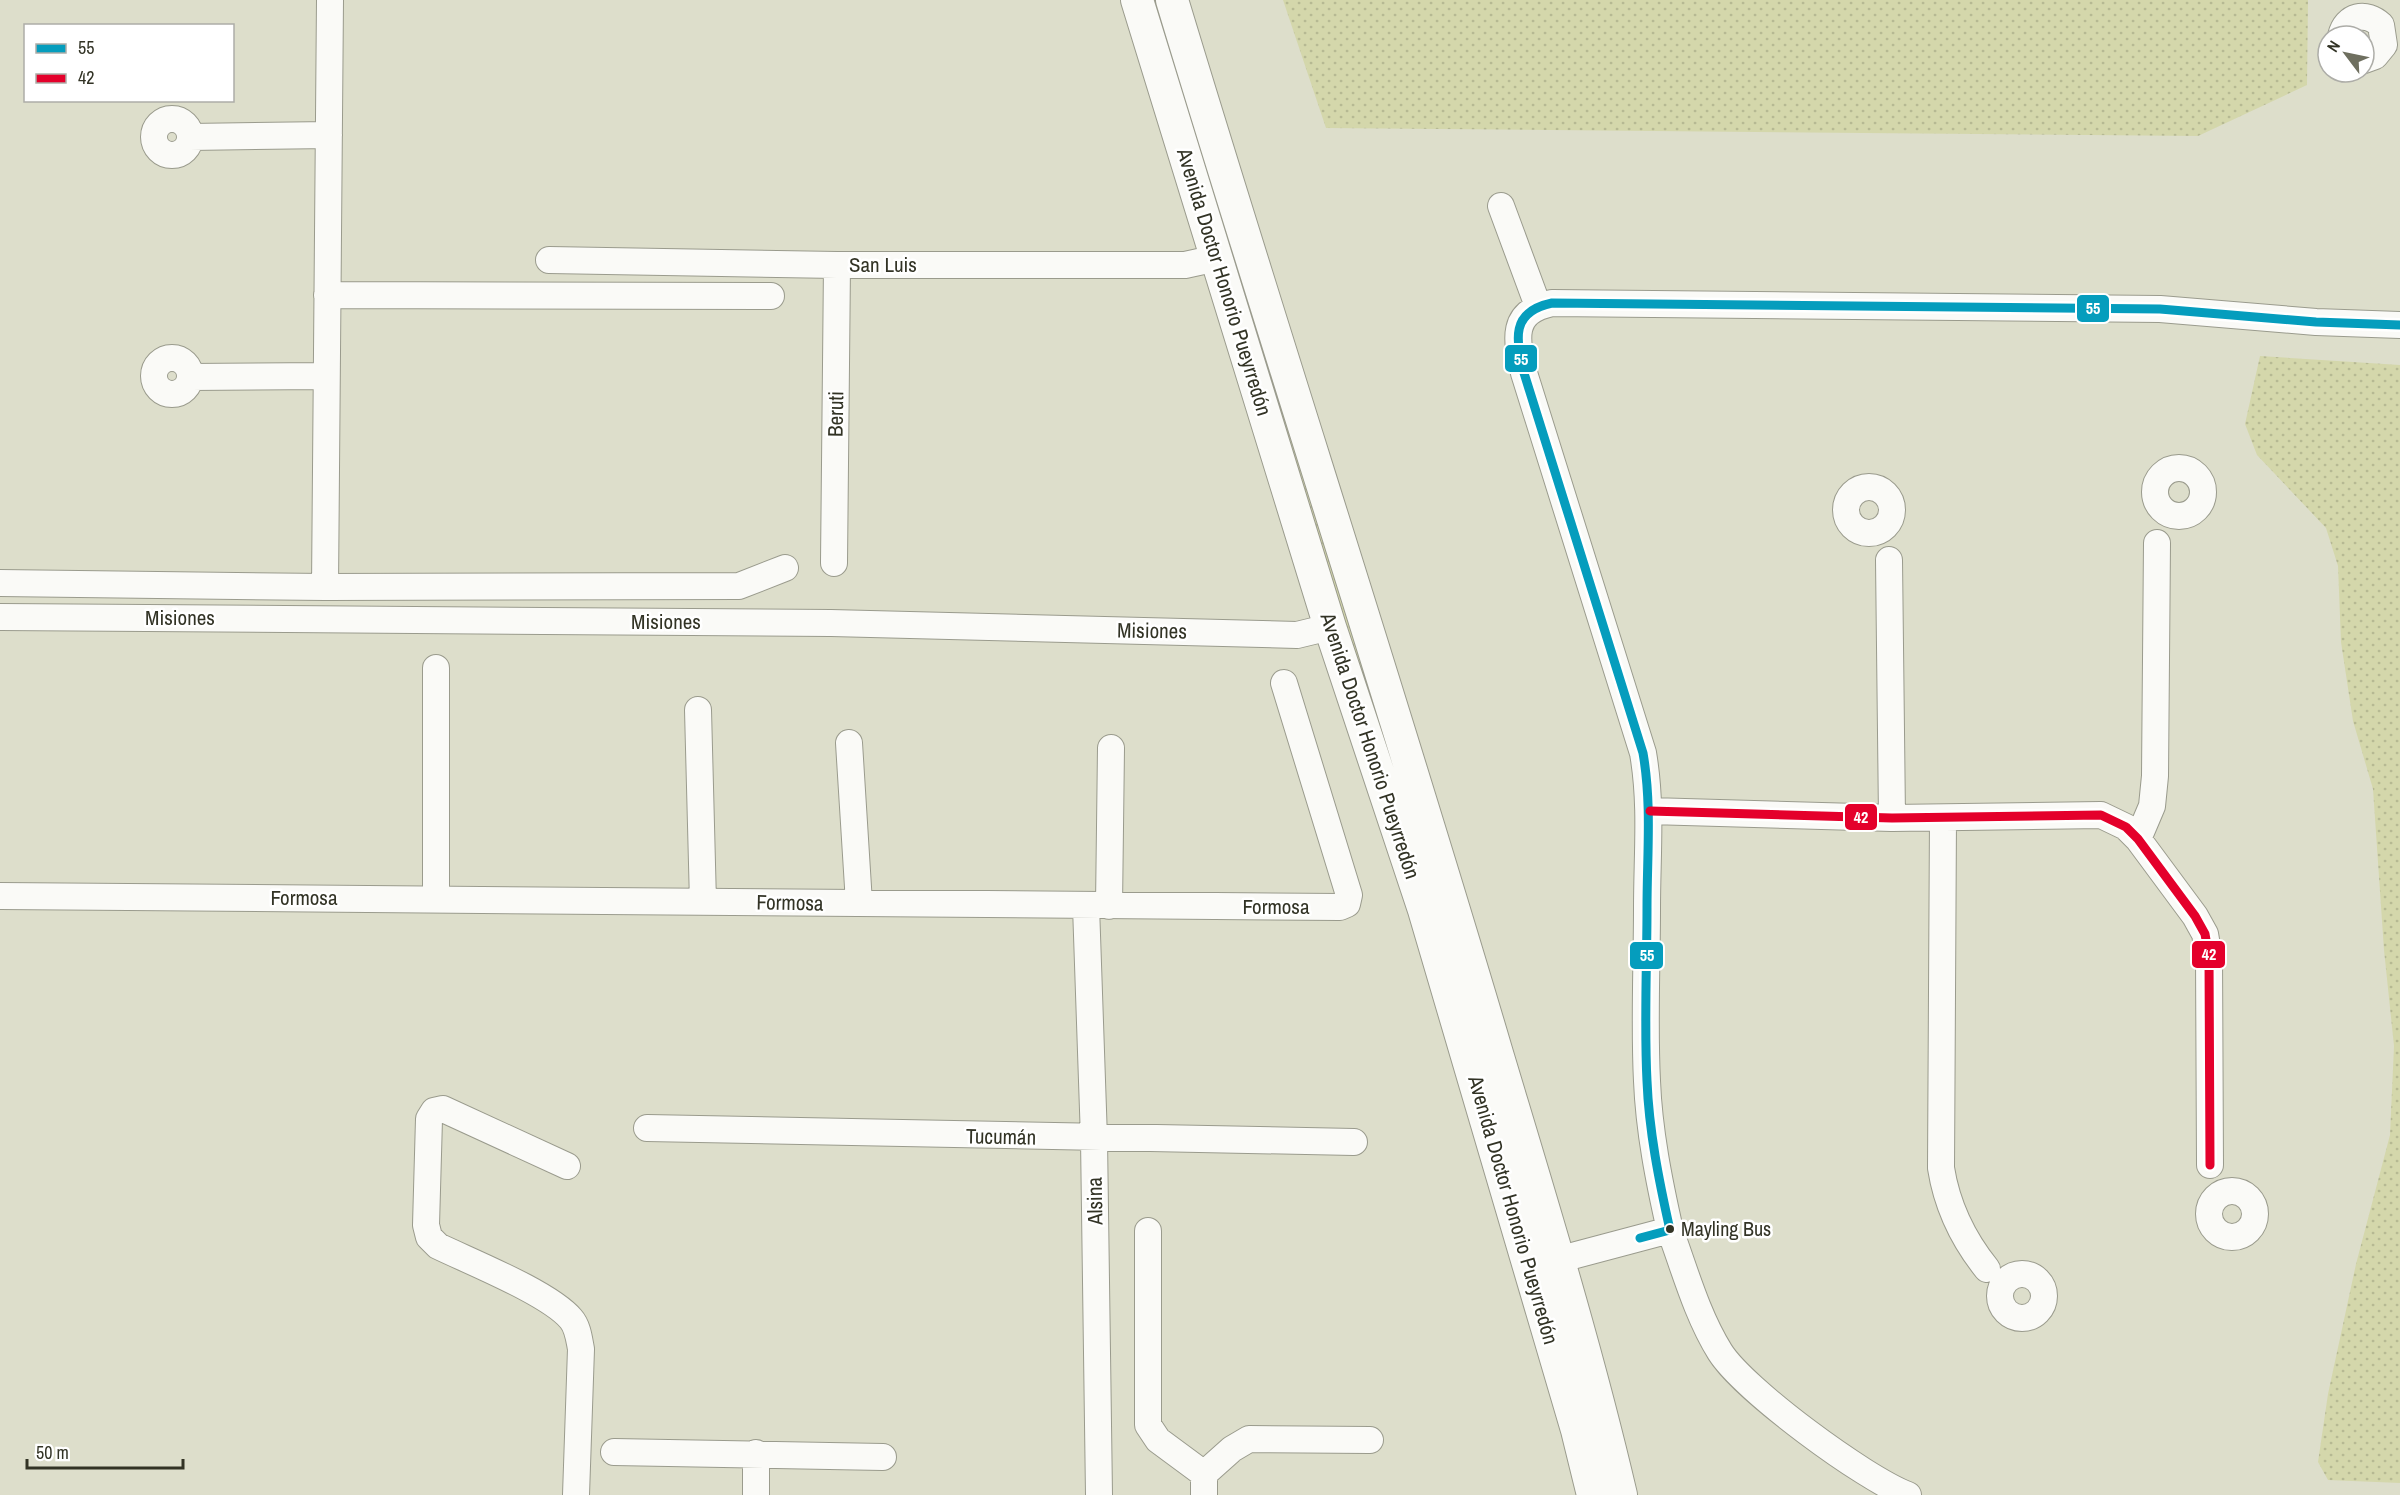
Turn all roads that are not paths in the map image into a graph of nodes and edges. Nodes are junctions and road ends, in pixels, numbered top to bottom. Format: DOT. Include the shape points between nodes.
graph roads {
  1 [pos="330,0"];
  2 [pos="1137,0"];
  3 [pos="1172,0"];
  4 [pos="2346,24"];
  5 [pos="2374,24"];
  6 [pos="2376,28"];
  7 [pos="2385,43"];
  8 [pos="329,135"];
  9 [pos="190,138"];
  10 [pos="1501,206"];
  11 [pos="1217,258"];
  12 [pos="549,260"];
  13 [pos="837,265"];
  14 [pos="327,295"];
  15 [pos="771,296"];
  16 [pos="1538,306"];
  17 [pos="2400,325"];
  18 [pos="190,376"];
  19 [pos="326,376"];
  20 [pos="2156,498"];
  21 [pos="1892,515"];
  22 [pos="2179,516"];
  23 [pos="1868,533"];
  24 [pos="2157,543"];
  25 [pos="1889,560"];
  26 [pos="834,562"];
  27 [pos="785,568"];
  28 [pos="0,583"];
  29 [pos="325,587"];
  30 [pos="0,617"];
  31 [pos="1330,627"];
  32 [pos="436,668"];
  33 [pos="1284,683"];
  34 [pos="698,710"];
  35 [pos="849,743"];
  36 [pos="1111,748"];
  37 [pos="1650,811"];
  38 [pos="1892,818"];
  39 [pos="1943,818"];
  40 [pos="2138,839"];
  41 [pos="0,896"];
  42 [pos="436,899"];
  43 [pos="703,902"];
  44 [pos="859,903"];
  45 [pos="1098,906"];
  46 [pos="647,1128"];
  47 [pos="1094,1139"];
  48 [pos="1354,1142"];
  49 [pos="2210,1165"];
  50 [pos="567,1166"];
  51 [pos="2232,1191"];
  52 [pos="2208,1209"];
  53 [pos="1670,1230"];
  54 [pos="1148,1231"];
  55 [pos="1544,1263"];
  56 [pos="1987,1269"];
  57 [pos="2015,1274"];
  58 [pos="2000,1295"];
  59 [pos="1370,1440"];
  60 [pos="614,1452"];
  61 [pos="756,1454"];
  62 [pos="883,1457"];
  63 [pos="1204,1485"];
  64 [pos="576,1495"];
  65 [pos="756,1495"];
  66 [pos="1099,1495"];
  67 [pos="1593,1495"];
  68 [pos="1621,1495"];
  69 [pos="1908,1495"];
  1 -- 8 [label="street"];
  2 -- 11 [label="main road, Avenida Doctor Honorio Pueyrredón"];
  3 -- 55 [label="main road, Avenida Doctor Honorio Pueyrredón" via="1456,914"];
  4 -- 5 [label="street" via="2354,17 2369,16"];
  6 -- 7 [label="street"];
  8 -- 9 [label="street"];
  8 -- 14 [label="street"];
  10 -- 16 [label="street"];
  11 -- 13 [label="street, San Luis" via="1185,264"];
  11 -- 31 [label="main road, Avenida Doctor Honorio Pueyrredón"];
  12 -- 13 [label="street, San Luis"];
  13 -- 26 [label="street, Beruti"];
  14 -- 15 [label="street"];
  14 -- 19 [label="street"];
  16 -- 17 [label="street" via="1704,303 2160,309"];
  16 -- 37 [label="street" via="1520,325 1516,341 1643,753"];
  18 -- 19 [label="street"];
  19 -- 29 [label="street"];
  20 -- 22 [label="street" via="2164,511"];
  20 -- 22 [label="street" via="2157,482 2168,471 2183,469 2196,476 2202,498 2193,511"];
  20 -- 24 [label="street"];
  21 -- 23 [label="street" via="1883,528"];
  21 -- 23 [label="street" via="1890,500 1880,489 1857,489 1847,500 1846,515 1854,528"];
  21 -- 25 [label="street"];
  22 -- 24 [label="street"];
  23 -- 25 [label="street"];
  24 -- 40 [label="street" via="2155,776 2151,806"];
  25 -- 38 [label="street"];
  27 -- 29 [label="street" via="739,586"];
  28 -- 29 [label="street"];
  30 -- 31 [label="street, Misiones" via="831,623 1297,635"];
  31 -- 55 [label="main road, Avenida Doctor Honorio Pueyrredón"];
  32 -- 42 [label="street"];
  33 -- 45 [label="street, Formosa" via="1349,895 1347,904"];
  34 -- 43 [label="street"];
  35 -- 44 [label="street"];
  36 -- 45 [label="street, Alsina"];
  37 -- 38 [label="street"];
  37 -- 53 [label="street" via="1647,1082 1653,1142"];
  38 -- 39 [label="street"];
  39 -- 40 [label="street" via="2101,815 2126,827"];
  39 -- 56 [label="street" via="1941,1168 1945,1196 1954,1218"];
  40 -- 49 [label="street" via="2205,934 2209,957"];
  41 -- 42 [label="street, Formosa"];
  42 -- 43 [label="street, Formosa"];
  43 -- 44 [label="street, Formosa"];
  44 -- 45 [label="street, Formosa"];
  45 -- 47 [label="street, Alsina"];
  46 -- 47 [label="street, Tucumán"];
  47 -- 48 [label="street, Tucumán"];
  47 -- 66 [label="street, Alsina"];
  49 -- 51 [label="street" via="2215,1176"];
  49 -- 52 [label="street"];
  50 -- 64 [label="street" via="443,1109 434,1111 429,1119 429,1237 438,1246 549,1300 573,1321 581,1349"];
  51 -- 52 [label="street" via="2217,1196"];
  51 -- 52 [label="street" via="2246,1196 2254,1208 2253,1224 2243,1235 2228,1238 2214,1231"];
  53 -- 55 [label="street"];
  53 -- 69 [label="street" via="1708,1331 1736,1371 1758,1393 1847,1460"];
  54 -- 63 [label="street" via="1148,1425"];
  55 -- 67 [label="main road, Avenida Doctor Honorio Pueyrredón"];
  55 -- 68 [label="main road, Avenida Doctor Honorio Pueyrredón"];
  56 -- 57 [label="street"];
  56 -- 58 [label="street"];
  57 -- 58 [label="street" via="2004,1283"];
  57 -- 58 [label="street" via="2030,1275 2041,1284 2042,1305 2032,1316 2017,1317 2005,1309"];
  59 -- 63 [label="street" via="1249,1439 1232,1449"];
  60 -- 61 [label="street"];
  61 -- 62 [label="street"];
  61 -- 65 [label="street"];
}
